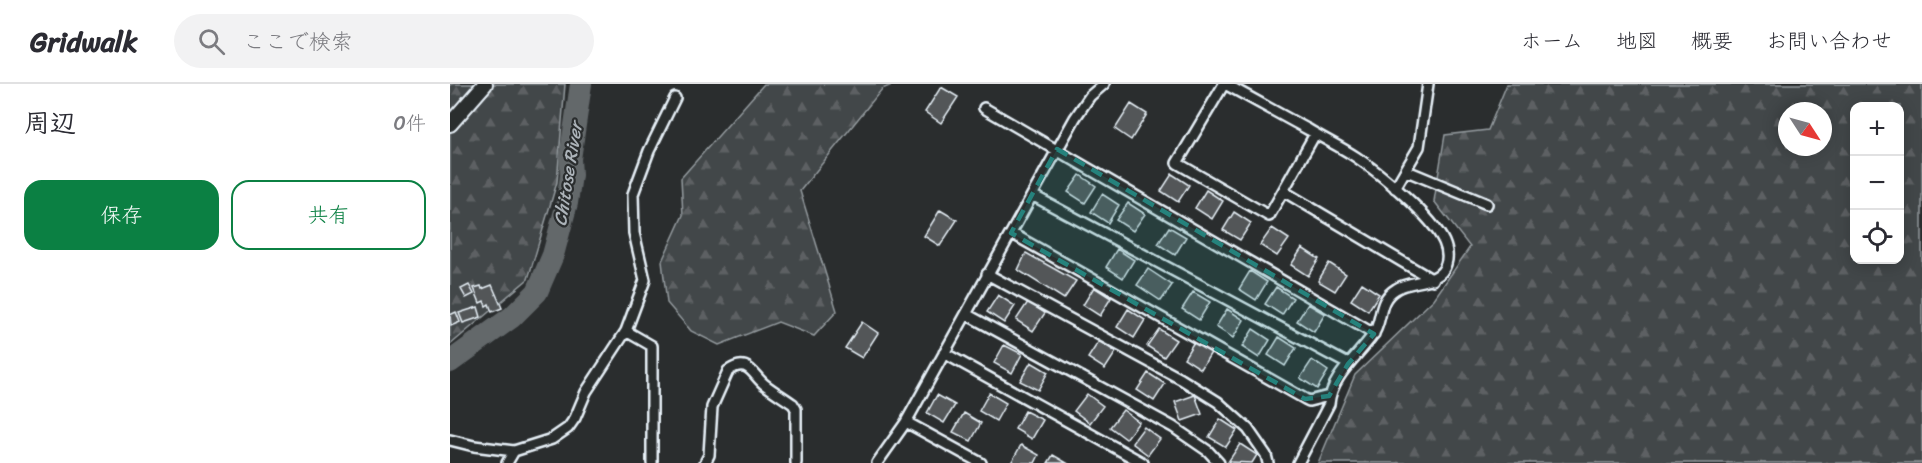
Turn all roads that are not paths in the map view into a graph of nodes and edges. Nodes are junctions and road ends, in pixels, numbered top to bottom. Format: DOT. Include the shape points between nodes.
graph roads {
  1 [pos="485,84"];
  2 [pos="1104,84"];
  3 [pos="1224,84"];
  4 [pos="1428,84"];
  5 [pos="675,98"];
  6 [pos="984,108"];
  7 [pos="450,124"];
  8 [pos="1316,134"];
  9 [pos="1057,149"];
  10 [pos="1407,171"];
  11 [pos="1395,188"];
  12 [pos="1283,191"];
  13 [pos="1032,195"];
  14 [pos="1487,204"];
  15 [pos="1011,233"];
  16 [pos="987,274"];
  17 [pos="1433,280"];
  18 [pos="966,314"];
  19 [pos="626,331"];
  20 [pos="1374,334"];
  21 [pos="944,353"];
  22 [pos="1348,364"];
  23 [pos="1329,396"];
  24 [pos="906,422"];
  25 [pos="450,440"];
  26 [pos="514,451"];
  27 [pos="507,463"];
  28 [pos="652,463"];
  29 [pos="705,463"];
  30 [pos="796,463"];
  31 [pos="877,463"];
  32 [pos="981,463"];
  33 [pos="1143,463"];
  34 [pos="1219,463"];
  35 [pos="1268,463"];
  36 [pos="1298,463"];
  1 -- 7 [label="main road"];
  2 -- 9 [label="street" via="1090,96"];
  3 -- 8 [label="street"];
  3 -- 12 [label="street" via="1177,163 1269,216"];
  4 -- 10 [label="street" via="1419,147"];
  5 -- 19 [label="street" via="633,194 634,233 645,280"];
  6 -- 9 [label="street"];
  8 -- 11 [label="street" via="1356,157"];
  8 -- 12 [label="street"];
  9 -- 13 [label="street"];
  9 -- 20 [label="street"];
  10 -- 11 [label="street"];
  10 -- 14 [label="street"];
  11 -- 17 [label="street" via="1445,244 1446,267"];
  12 -- 17 [label="street"];
  13 -- 15 [label="street"];
  13 -- 22 [label="street"];
  15 -- 16 [label="street"];
  15 -- 23 [label="street" via="1305,399"];
  16 -- 18 [label="street"];
  16 -- 35 [label="street" via="1218,402 1248,429"];
  17 -- 20 [label="street" via="1411,282 1385,298"];
  18 -- 21 [label="street"];
  18 -- 34 [label="street" via="1182,433"];
  19 -- 26 [label="street" via="586,392 568,428 552,439"];
  19 -- 28 [label="street" via="652,346"];
  20 -- 22 [label="street"];
  21 -- 24 [label="street"];
  21 -- 33 [label="street"];
  22 -- 23 [label="street"];
  23 -- 36 [label="street" via="1329,404"];
  24 -- 31 [label="street"];
  24 -- 32 [label="street"];
  25 -- 26 [label="street"];
  26 -- 27 [label="street"];
  29 -- 30 [label="street" via="712,407 728,371 741,366 750,369 796,409"];
}
